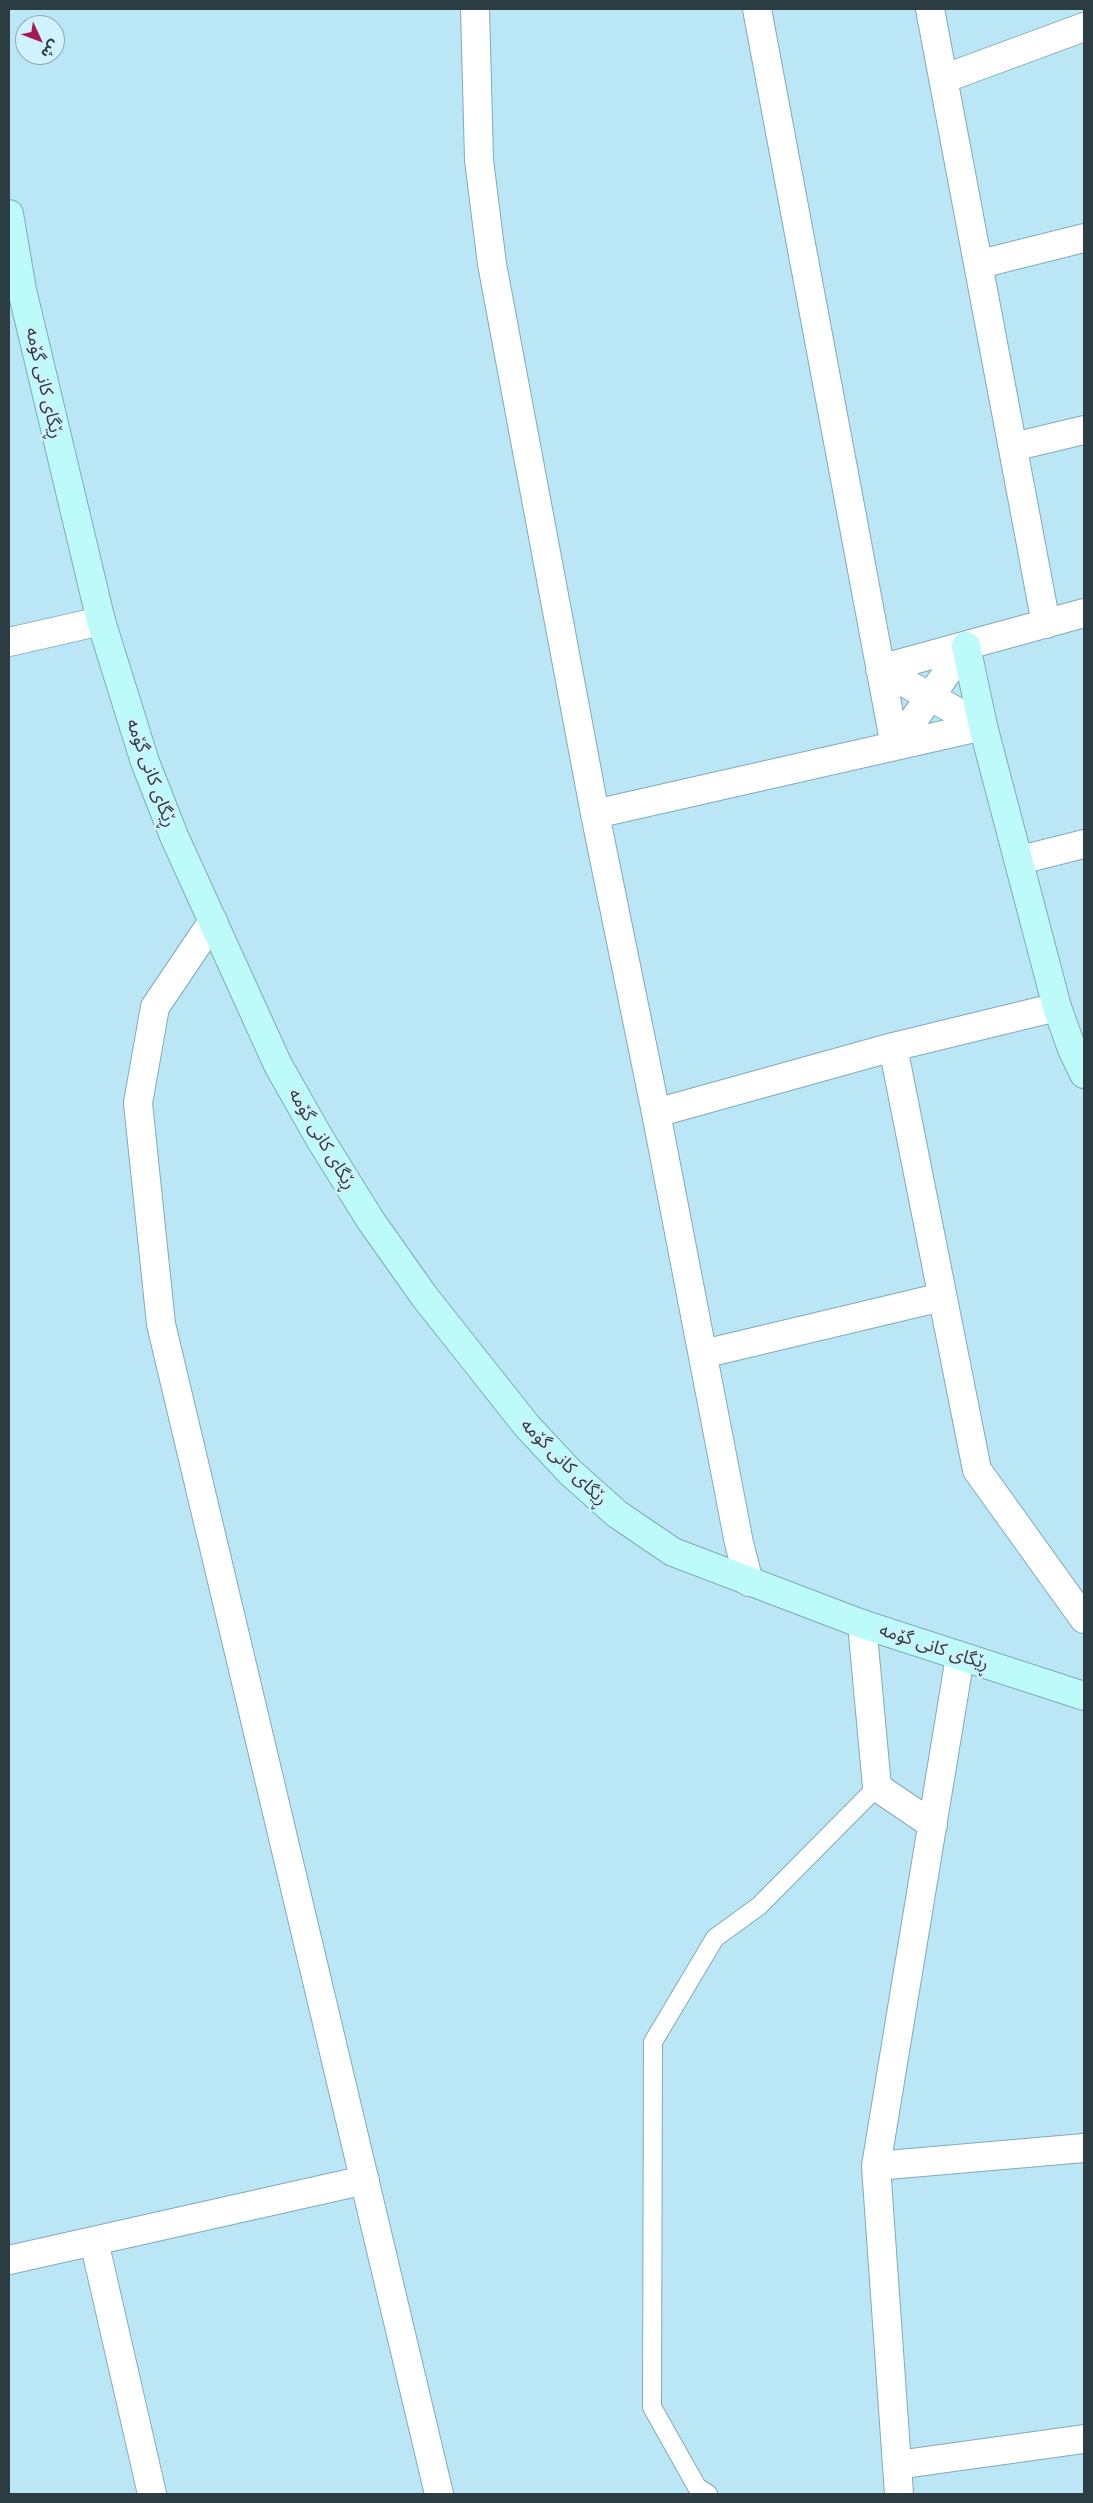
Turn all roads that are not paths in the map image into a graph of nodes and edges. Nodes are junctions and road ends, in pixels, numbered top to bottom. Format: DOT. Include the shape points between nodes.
graph roads {
  1 [pos="475,9"];
  2 [pos="757,9"];
  3 [pos="930,9"];
  4 [pos="1084,28"];
  5 [pos="943,78"];
  6 [pos="9,214"];
  7 [pos="1084,238"];
  8 [pos="980,264"];
  9 [pos="1084,430"];
  10 [pos="1014,447"];
  11 [pos="1084,614"];
  12 [pos="101,621"];
  13 [pos="1046,624"];
  14 [pos="9,642"];
  15 [pos="966,646"];
  16 [pos="880,669"];
  17 [pos="930,696"];
  18 [pos="983,726"];
  19 [pos="895,746"];
  20 [pos="595,814"];
  21 [pos="1084,844"];
  22 [pos="1020,860"];
  23 [pos="213,921"];
  24 [pos="1057,1006"];
  25 [pos="893,1047"];
  26 [pos="1084,1074"];
  27 [pos="656,1113"];
  28 [pos="942,1298"];
  29 [pos="703,1354"];
  30 [pos="749,1582"];
  31 [pos="1084,1619"];
  32 [pos="862,1624"];
  33 [pos="960,1657"];
  34 [pos="1084,1696"];
  35 [pos="877,1787"];
  36 [pos="932,1825"];
  37 [pos="1084,2148"];
  38 [pos="876,2166"];
  39 [pos="365,2180"];
  40 [pos="94,2241"];
  41 [pos="9,2260"];
  42 [pos="1084,2439"];
  43 [pos="897,2464"];
  44 [pos="152,2494"];
  45 [pos="439,2494"];
  46 [pos="708,2494"];
  47 [pos="898,2494"];
  1 -- 20 [label="street" via="479,160 492,264"];
  2 -- 16 [label="street"];
  3 -- 5 [label="street"];
  4 -- 5 [label="street"];
  5 -- 8 [label="street"];
  6 -- 12 [label="street, ڕێگای کانی گۆمە" via="22,290"];
  7 -- 8 [label="street"];
  8 -- 10 [label="street"];
  9 -- 10 [label="street"];
  10 -- 13 [label="street"];
  11 -- 13 [label="street"];
  12 -- 14 [label="street"];
  12 -- 23 [label="street, ڕێگای کانی گۆمە" via="146,762 174,836"];
  13 -- 15 [label="street"];
  15 -- 16 [label="street"];
  15 -- 17 [label="street"];
  15 -- 18 [label="street"];
  16 -- 17 [label="street"];
  16 -- 19 [label="street"];
  17 -- 18 [label="street"];
  17 -- 19 [label="street"];
  18 -- 19 [label="street"];
  18 -- 22 [label="street"];
  19 -- 20 [label="street"];
  20 -- 27 [label="street"];
  21 -- 22 [label="street"];
  22 -- 24 [label="street"];
  23 -- 30 [label="street, ڕێگای کانی گۆمە" via="278,1065 320,1139 371,1221 473,1361 558,1459 617,1514 674,1552"];
  23 -- 39 [label="street" via="155,1007 138,1103 161,1324"];
  24 -- 25 [label="street"];
  24 -- 26 [label="street"];
  25 -- 27 [label="street"];
  25 -- 28 [label="street"];
  27 -- 29 [label="street"];
  28 -- 29 [label="street"];
  28 -- 31 [label="street" via="977,1470"];
  29 -- 30 [label="street"];
  30 -- 32 [label="street, ڕێگای کانی گۆمە"];
  32 -- 33 [label="street, ڕێگای کانی گۆمە"];
  32 -- 35 [label="street"];
  33 -- 34 [label="street, ڕێگای کانی گۆمە"];
  33 -- 36 [label="street"];
  35 -- 36 [label="street"];
  35 -- 46 [label="lane" via="759,1906 715,1938 653,2042 652,2407 697,2487"];
  36 -- 38 [label="street"];
  37 -- 38 [label="street"];
  38 -- 43 [label="street"];
  39 -- 40 [label="street"];
  39 -- 45 [label="street"];
  40 -- 41 [label="street"];
  40 -- 44 [label="street"];
  42 -- 43 [label="street"];
  43 -- 47 [label="street"];
}
